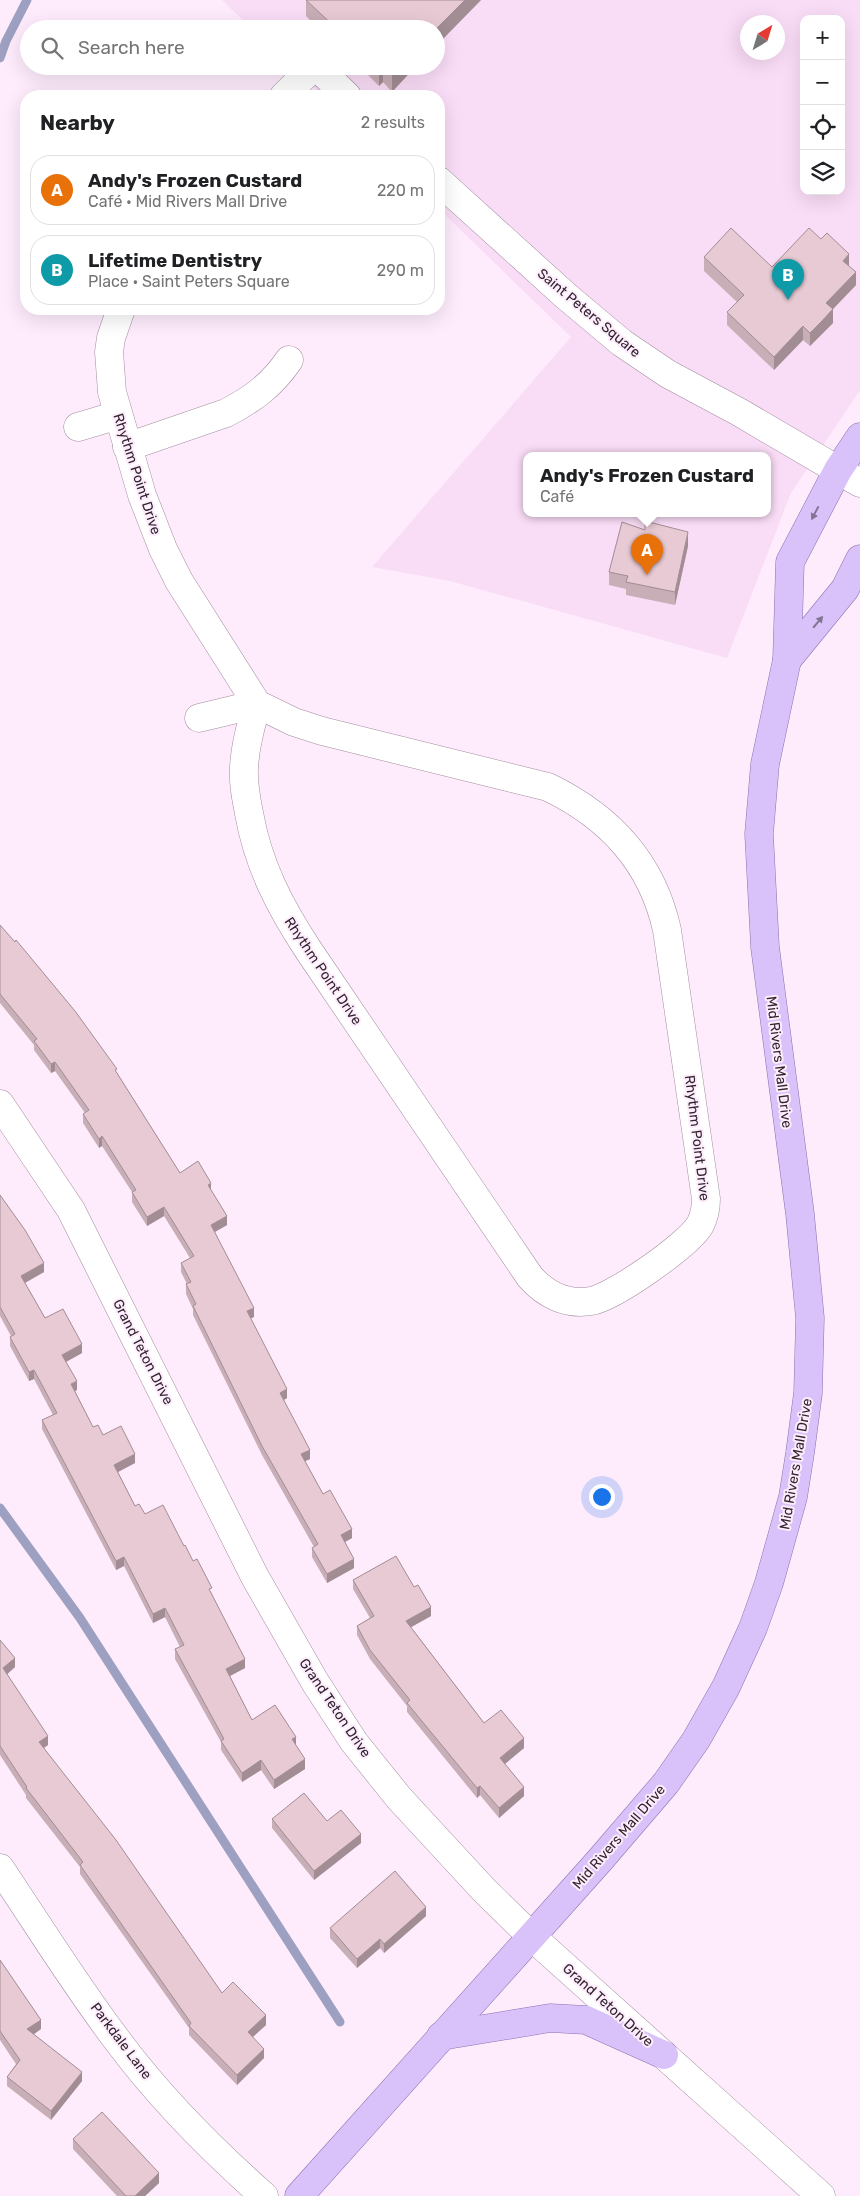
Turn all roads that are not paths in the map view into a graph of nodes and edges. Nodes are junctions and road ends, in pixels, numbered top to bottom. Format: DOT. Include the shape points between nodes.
graph roads {
  1 [pos="306,75"];
  2 [pos="325,75"];
  3 [pos="290,90"];
  4 [pos="341,90"];
  5 [pos="445,186"];
  6 [pos="119,315"];
  7 [pos="289,360"];
  8 [pos="118,415"];
  9 [pos="78,427"];
  10 [pos="860,437"];
  11 [pos="127,447"];
  12 [pos="849,477"];
  13 [pos="860,559"];
  14 [pos="786,660"];
  15 [pos="257,704"];
  16 [pos="198,718"];
  17 [pos="0,1104"];
  18 [pos="0,1868"];
  19 [pos="531,1936"];
  20 [pos="441,2036"];
  21 [pos="664,2055"];
  22 [pos="264,2196"];
  23 [pos="299,2196"];
  24 [pos="821,2196"];
  1 -- 3 [label="street"];
  2 -- 4 [label="street"];
  5 -- 12 [label="street, Saint Peters Square" via="622,344 668,374"];
  6 -- 8 [label="street, Rhythm Point Drive" via="111,338 109,367"];
  7 -- 11 [label="street" via="263,391 226,413"];
  8 -- 9 [label="street"];
  8 -- 11 [label="street, Rhythm Point Drive"];
  10 -- 12 [label="main road, Mid Rivers Mall Drive"];
  11 -- 15 [label="street, Rhythm Point Drive" via="148,516 171,566"];
  12 -- 14 [label="main road, Mid Rivers Mall Drive, one-way" via="790,562"];
  14 -- 13 [label="main road, Mid Rivers Mall Drive, one-way" via="845,589"];
  14 -- 19 [label="main road, Mid Rivers Mall Drive" via="765,764 759,834 765,947 800,1214 810,1318 808,1393 793,1497 753,1628 726,1687 696,1740 660,1790"];
  15 -- 15 [label="street, Rhythm Point Drive" via="245,751 244,781 254,840 271,888 309,951 530,1277 560,1299 592,1301 614,1292 682,1245 700,1224 706,1199 667,930 649,879 620,837 591,812 548,787 322,731"];
  15 -- 16 [label="street"];
  17 -- 19 [label="street, Grand Teton Drive" via="71,1210 255,1577 314,1682 354,1742 399,1798"];
  18 -- 22 [label="street, Parkdale Lane" via="120,2045 188,2124"];
  19 -- 20 [label="main road, Mid Rivers Mall Drive"];
  19 -- 21 [label="street, Grand Teton Drive"];
  20 -- 21 [label="main road" via="550,2018 586,2020"];
  20 -- 23 [label="main road, Mid Rivers Mall Drive"];
  21 -- 24 [label="street, Grand Teton Drive"];
}
